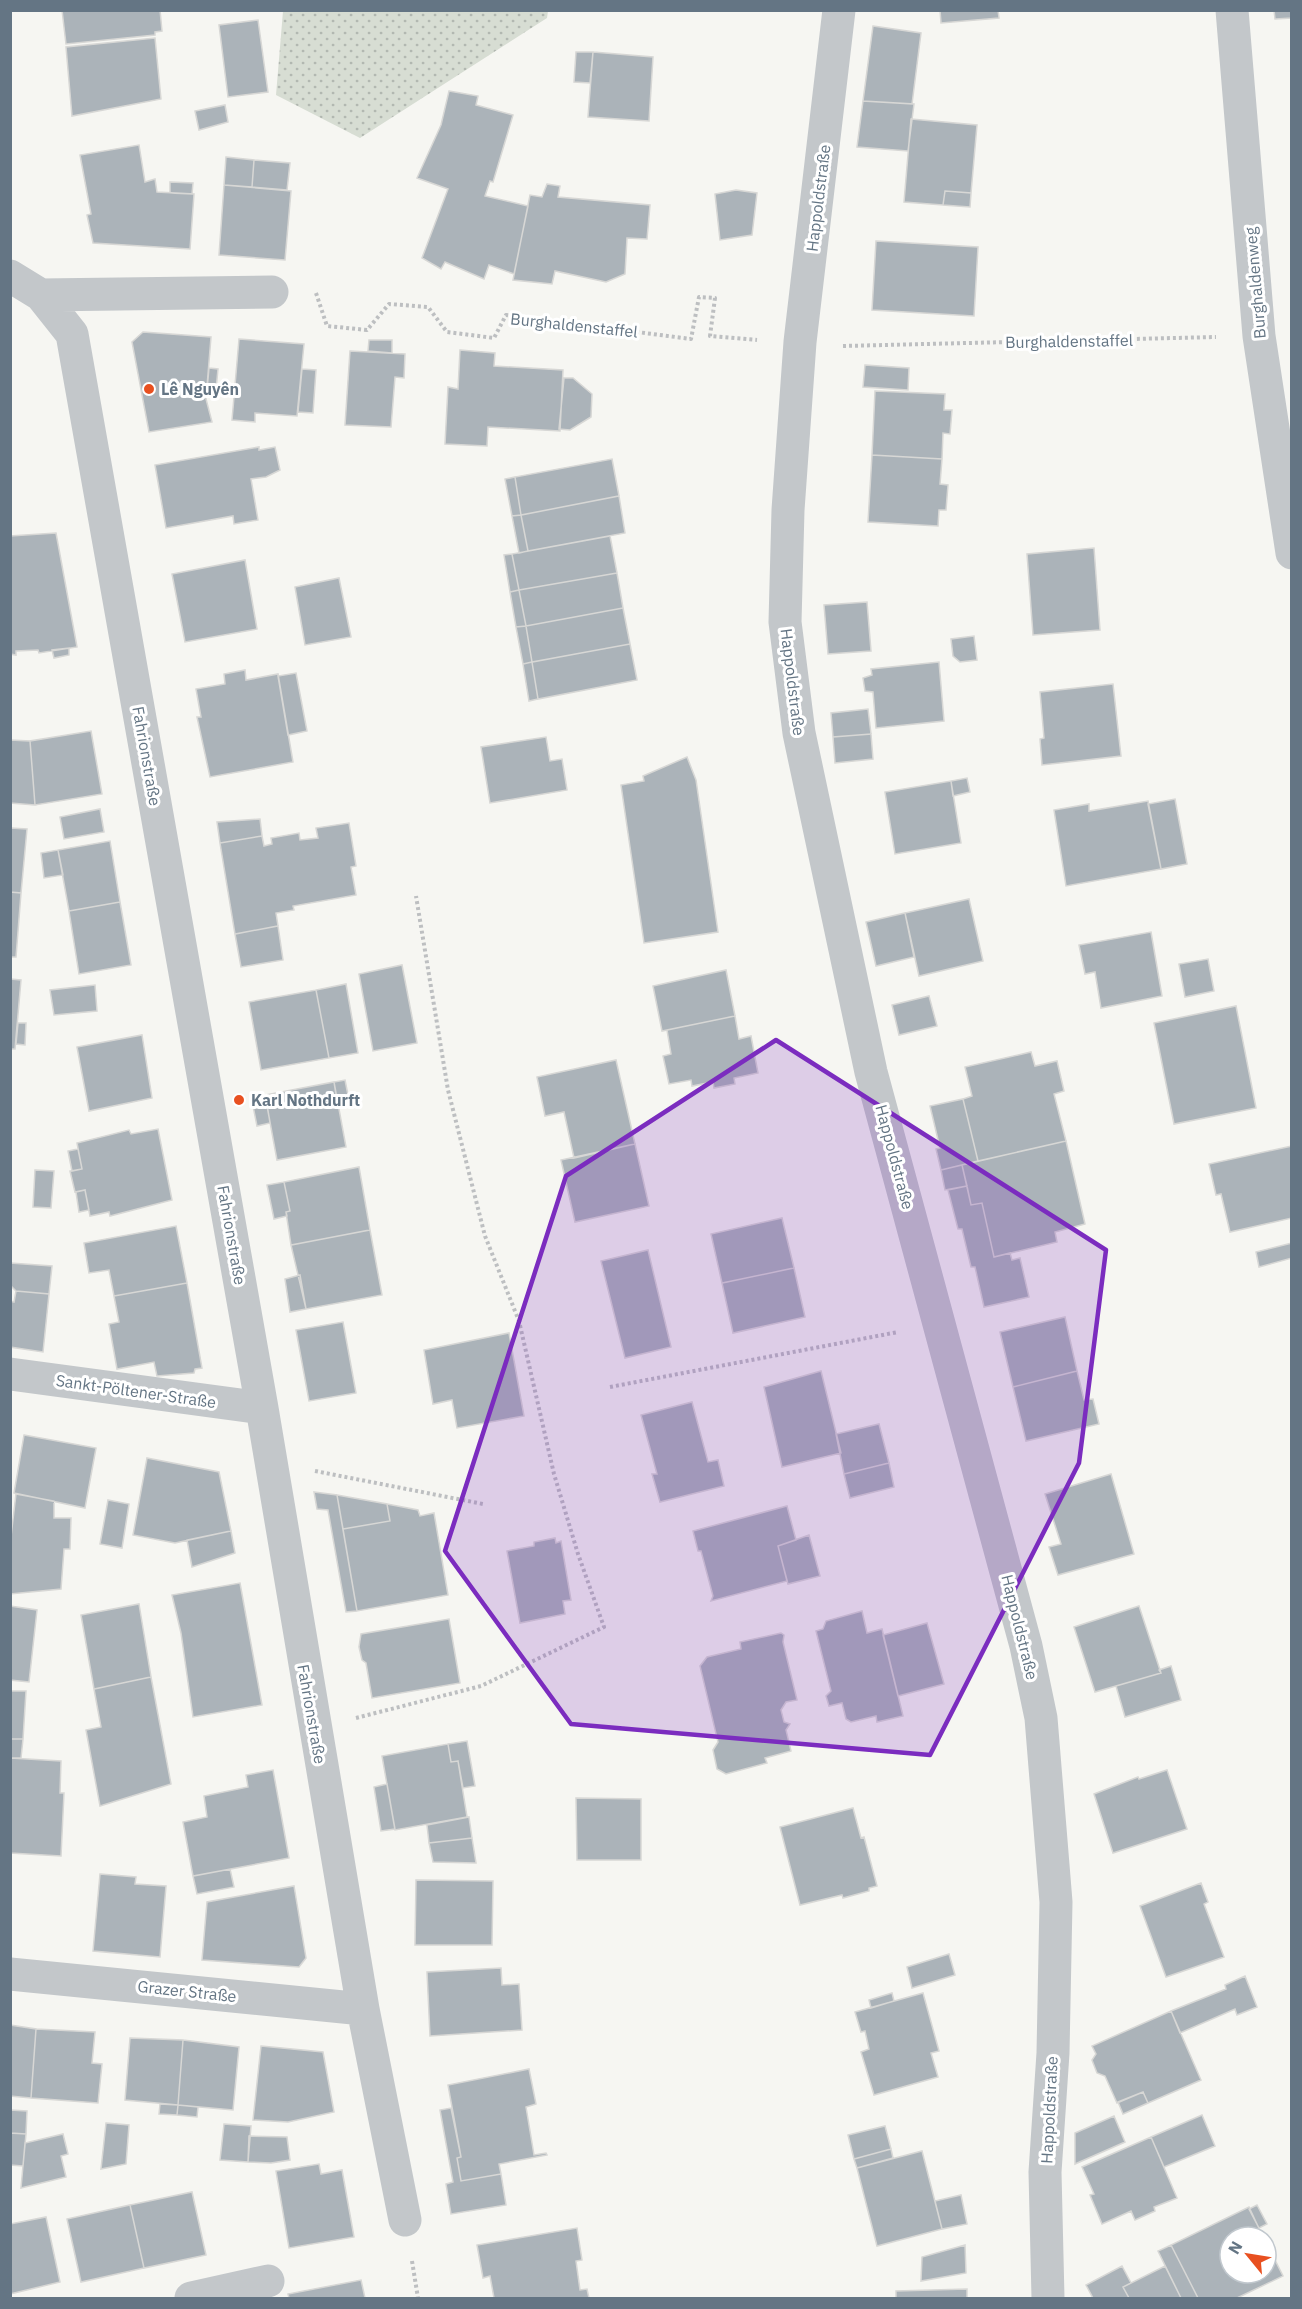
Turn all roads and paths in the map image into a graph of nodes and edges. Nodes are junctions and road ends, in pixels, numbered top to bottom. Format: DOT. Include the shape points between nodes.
graph roads {
  1 [pos="839,10"];
  2 [pos="1232,10"];
  3 [pos="10,276"];
  4 [pos="272,292"];
  5 [pos="41,295"];
  6 [pos="710,336"];
  7 [pos="1259,336"];
  8 [pos="843,346"];
  9 [pos="1292,553"];
  10 [pos="416,896"];
  11 [pos="941,1323"];
  12 [pos="10,1374"];
  13 [pos="610,1387"];
  14 [pos="262,1408"];
  15 [pos="270,1462"];
  16 [pos="483,1504"];
  17 [pos="315,1728"];
  18 [pos="10,1974"];
  19 [pos="363,2009"];
  20 [pos="405,2220"];
  21 [pos="268,2281"];
  22 [pos="190,2298"];
  23 [pos="1048,2298"];
  1 -- 11 [label="street, Happoldstraße" via="800,342 785,622 799,733 872,1072"];
  2 -- 7 [label="street, Burghaldenweg"];
  3 -- 5 [label="street, Fahrionstraße"];
  4 -- 5 [label="street"];
  4 -- 6 [label="path, Burghaldenstaffel" via="276,303 297,301 302,291 316,293 327,326 367,330 389,304 428,307 447,332 494,338 506,315 691,339 699,297 715,298"];
  5 -- 14 [label="street, Fahrionstraße" via="72,333"];
  7 -- 8 [label="path, Burghaldenstaffel"];
  7 -- 9 [label="street, Burghaldenweg"];
  10 -- 17 [label="path" via="448,1090 485,1236 519,1321 554,1474 604,1627 481,1686"];
  11 -- 13 [label="path"];
  11 -- 23 [label="street, Happoldstraße" via="1026,1646 1041,1718 1056,1902 1046,2172"];
  12 -- 14 [label="street, Sankt-Pöltener-Straße"];
  14 -- 15 [label="street, Fahrionstraße"];
  15 -- 16 [label="path"];
  15 -- 17 [label="street, Fahrionstraße"];
  17 -- 19 [label="street, Fahrionstraße"];
  18 -- 19 [label="street, Grazer Straße"];
  19 -- 20 [label="street, Fahrionstraße"];
  21 -- 22 [label="street"];
}
